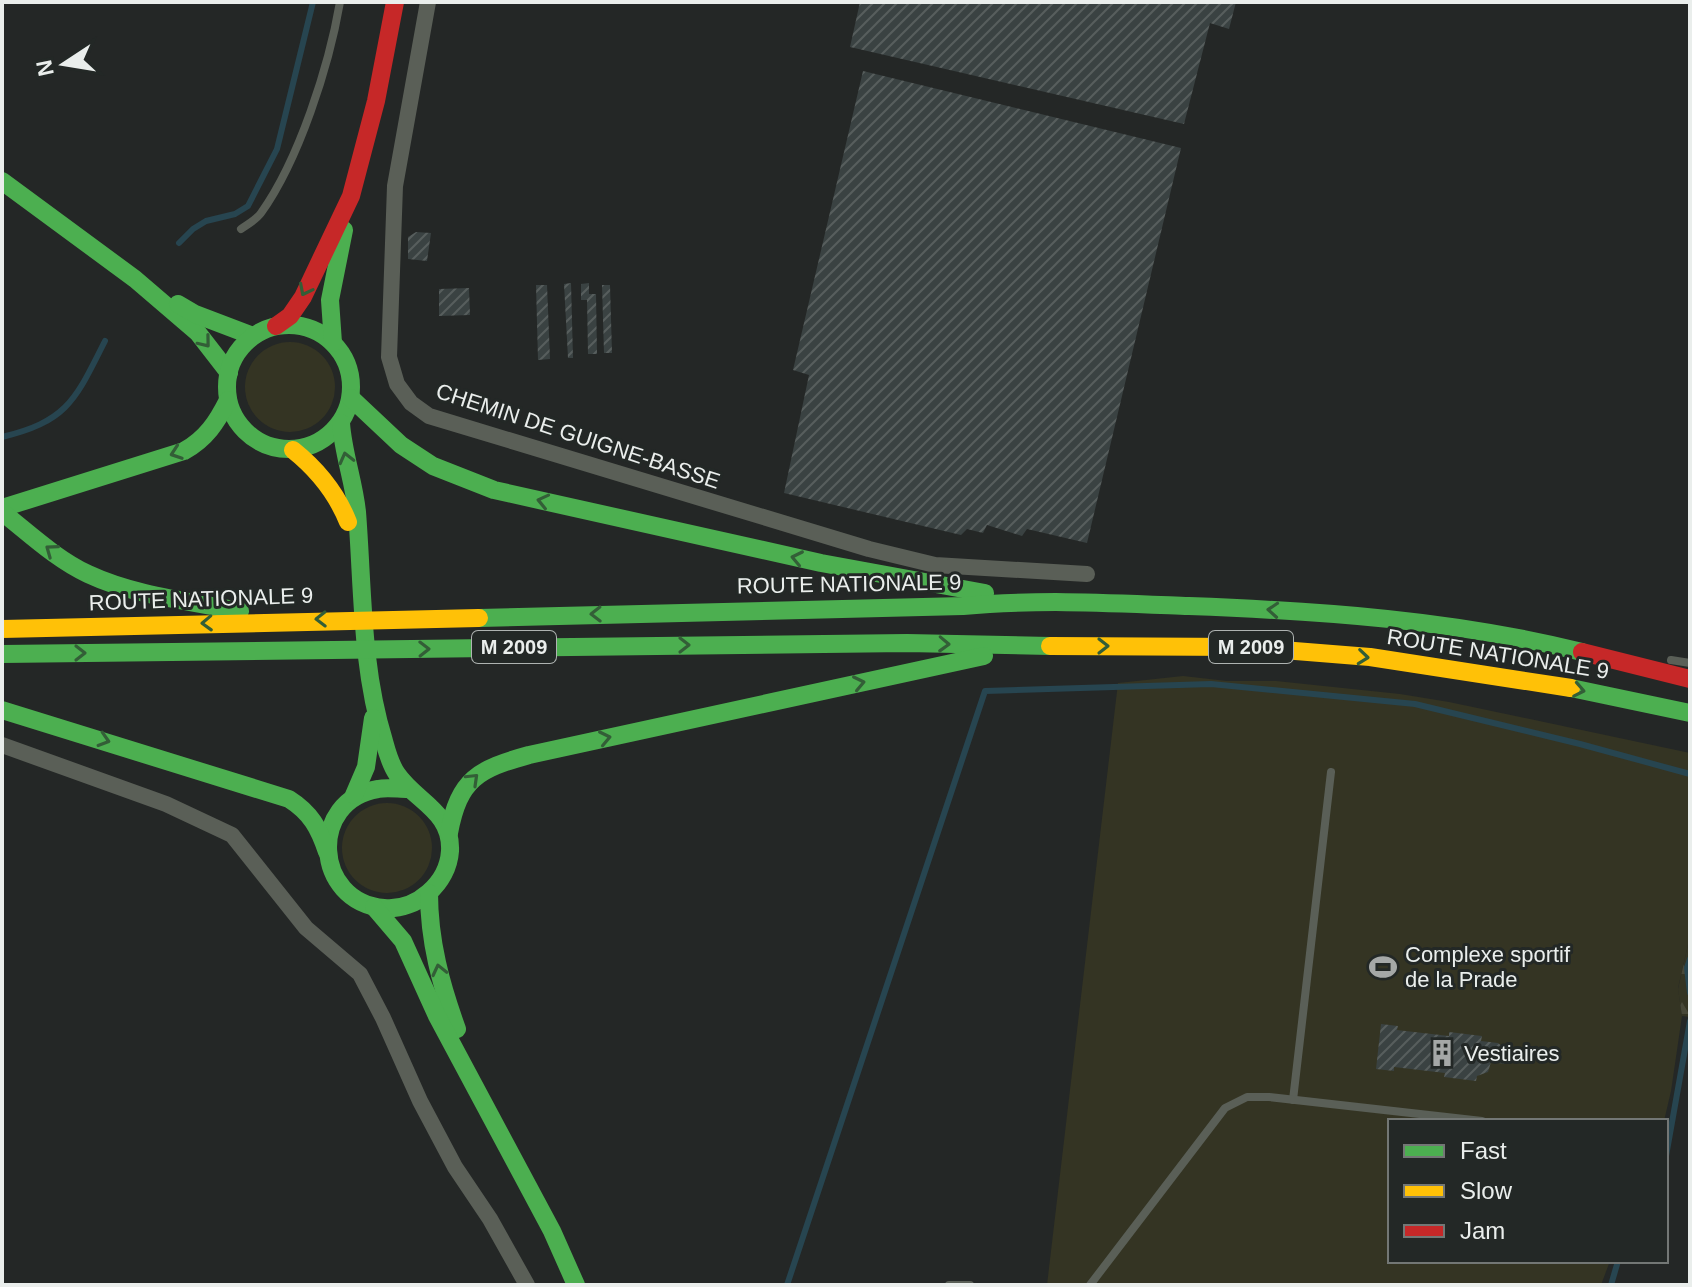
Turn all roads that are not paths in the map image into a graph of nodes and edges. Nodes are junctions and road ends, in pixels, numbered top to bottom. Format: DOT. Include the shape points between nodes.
graph roads {
  1 [pos="340,2"];
  2 [pos="395,2"];
  3 [pos="428,2"];
  4 [pos="2,181"];
  5 [pos="351,196"];
  6 [pos="241,229"];
  7 [pos="135,279"];
  8 [pos="276,326"];
  9 [pos="253,336"];
  10 [pos="333,343"];
  11 [pos="229,373"];
  12 [pos="351,398"];
  13 [pos="228,400"];
  14 [pos="341,423"];
  15 [pos="293,450"];
  16 [pos="2,510"];
  17 [pos="358,549"];
  18 [pos="1087,574"];
  19 [pos="1010,601"];
  20 [pos="285,620"];
  21 [pos="2,629"];
  22 [pos="1025,646"];
  23 [pos="2,654"];
  24 [pos="1642,658"];
  25 [pos="1656,658"];
  26 [pos="1613,659"];
  27 [pos="1690,663"];
  28 [pos="1690,679"];
  29 [pos="374,709"];
  30 [pos="2,710"];
  31 [pos="1690,713"];
  32 [pos="2,745"];
  33 [pos="1331,772"];
  34 [pos="408,789"];
  35 [pos="354,795"];
  36 [pos="449,833"];
  37 [pos="327,852"];
  38 [pos="429,893"];
  39 [pos="374,907"];
  40 [pos="1293,1100"];
  41 [pos="488,1108"];
  42 [pos="1464,1119"];
  43 [pos="527,1285"];
  44 [pos="576,1285"];
  45 [pos="949,1285"];
  46 [pos="970,1285"];
  47 [pos="1090,1285"];
  1 -- 6 [label="lane" via="324,69 288,167 260,214"];
  2 -- 5 [label="main road"];
  3 -- 18 [label="street, CHEMIN DE GUIGNE-BASSE" via="392,211 389,357 397,384 411,403 429,416 869,549 935,565"];
  4 -- 7 [label="main road"];
  5 -- 8 [label="main road, one-way" via="303,297"];
  5 -- 10 [label="main road" via="329,304"];
  7 -- 9 [label="main road" via="195,314"];
  7 -- 11 [label="main road, one-way" via="198,333"];
  8 -- 9 [label="main road"];
  8 -- 10 [label="main road" via="297,325"];
  9 -- 11 [label="main road"];
  10 -- 12 [label="main road" via="345,359"];
  11 -- 13 [label="main road"];
  12 -- 14 [label="main road"];
  19 -- 12 [label="main road, one-way" via="494,490 433,466 401,445"];
  13 -- 15 [label="main road" via="245,431 275,448"];
  13 -- 16 [label="main road, one-way" via="197,445"];
  14 -- 15 [label="main road" via="311,446"];
  17 -- 14 [label="main road, one-way"];
  15 -- 17 [label="main road" via="318,470 340,499"];
  20 -- 16 [label="main road, one-way" via="98,578 51,550"];
  17 -- 29 [label="main road"];
  19 -- 20 [label="main road, ROUTE NATIONALE 9 / M 2009, one-way"];
  26 -- 19 [label="main road, ROUTE NATIONALE 9 / M 2009, one-way" via="1490,632 1334,614"];
  20 -- 21 [label="main road, ROUTE NATIONALE 9 / M 2009, one-way"];
  23 -- 22 [label="main road, ROUTE NATIONALE 9 / M 2009, one-way" via="614,645"];
  22 -- 31 [label="main road, ROUTE NATIONALE 9 / M 2009, one-way" via="1244,647 1370,657 1541,682"];
  36 -- 22 [label="main road, one-way" via="466,783 486,767"];
  24 -- 26 [label="lane"];
  25 -- 27 [label="lane"];
  26 -- 28 [label="main road, ROUTE NATIONALE 9 / M 2009"];
  29 -- 34 [label="main road" via="393,768"];
  29 -- 35 [label="main road" via="366,767"];
  30 -- 37 [label="main road, one-way" via="289,799 317,823"];
  32 -- 43 [label="street" via="166,804 232,835 306,928 360,974 455,1167"];
  33 -- 40 [label="lane"];
  34 -- 35 [label="main road" via="390,785"];
  34 -- 36 [label="main road" via="426,798"];
  35 -- 37 [label="main road" via="333,820"];
  36 -- 38 [label="main road" via="447,866"];
  37 -- 39 [label="main road" via="341,887"];
  38 -- 39 [label="main road" via="403,907"];
  41 -- 38 [label="main road, one-way" via="438,970"];
  39 -- 41 [label="main road" via="403,941"];
  40 -- 42 [label="lane"];
  40 -- 47 [label="lane" via="1247,1097 1225,1108"];
  41 -- 44 [label="main road"];
  45 -- 46 [label="lane"];
}
